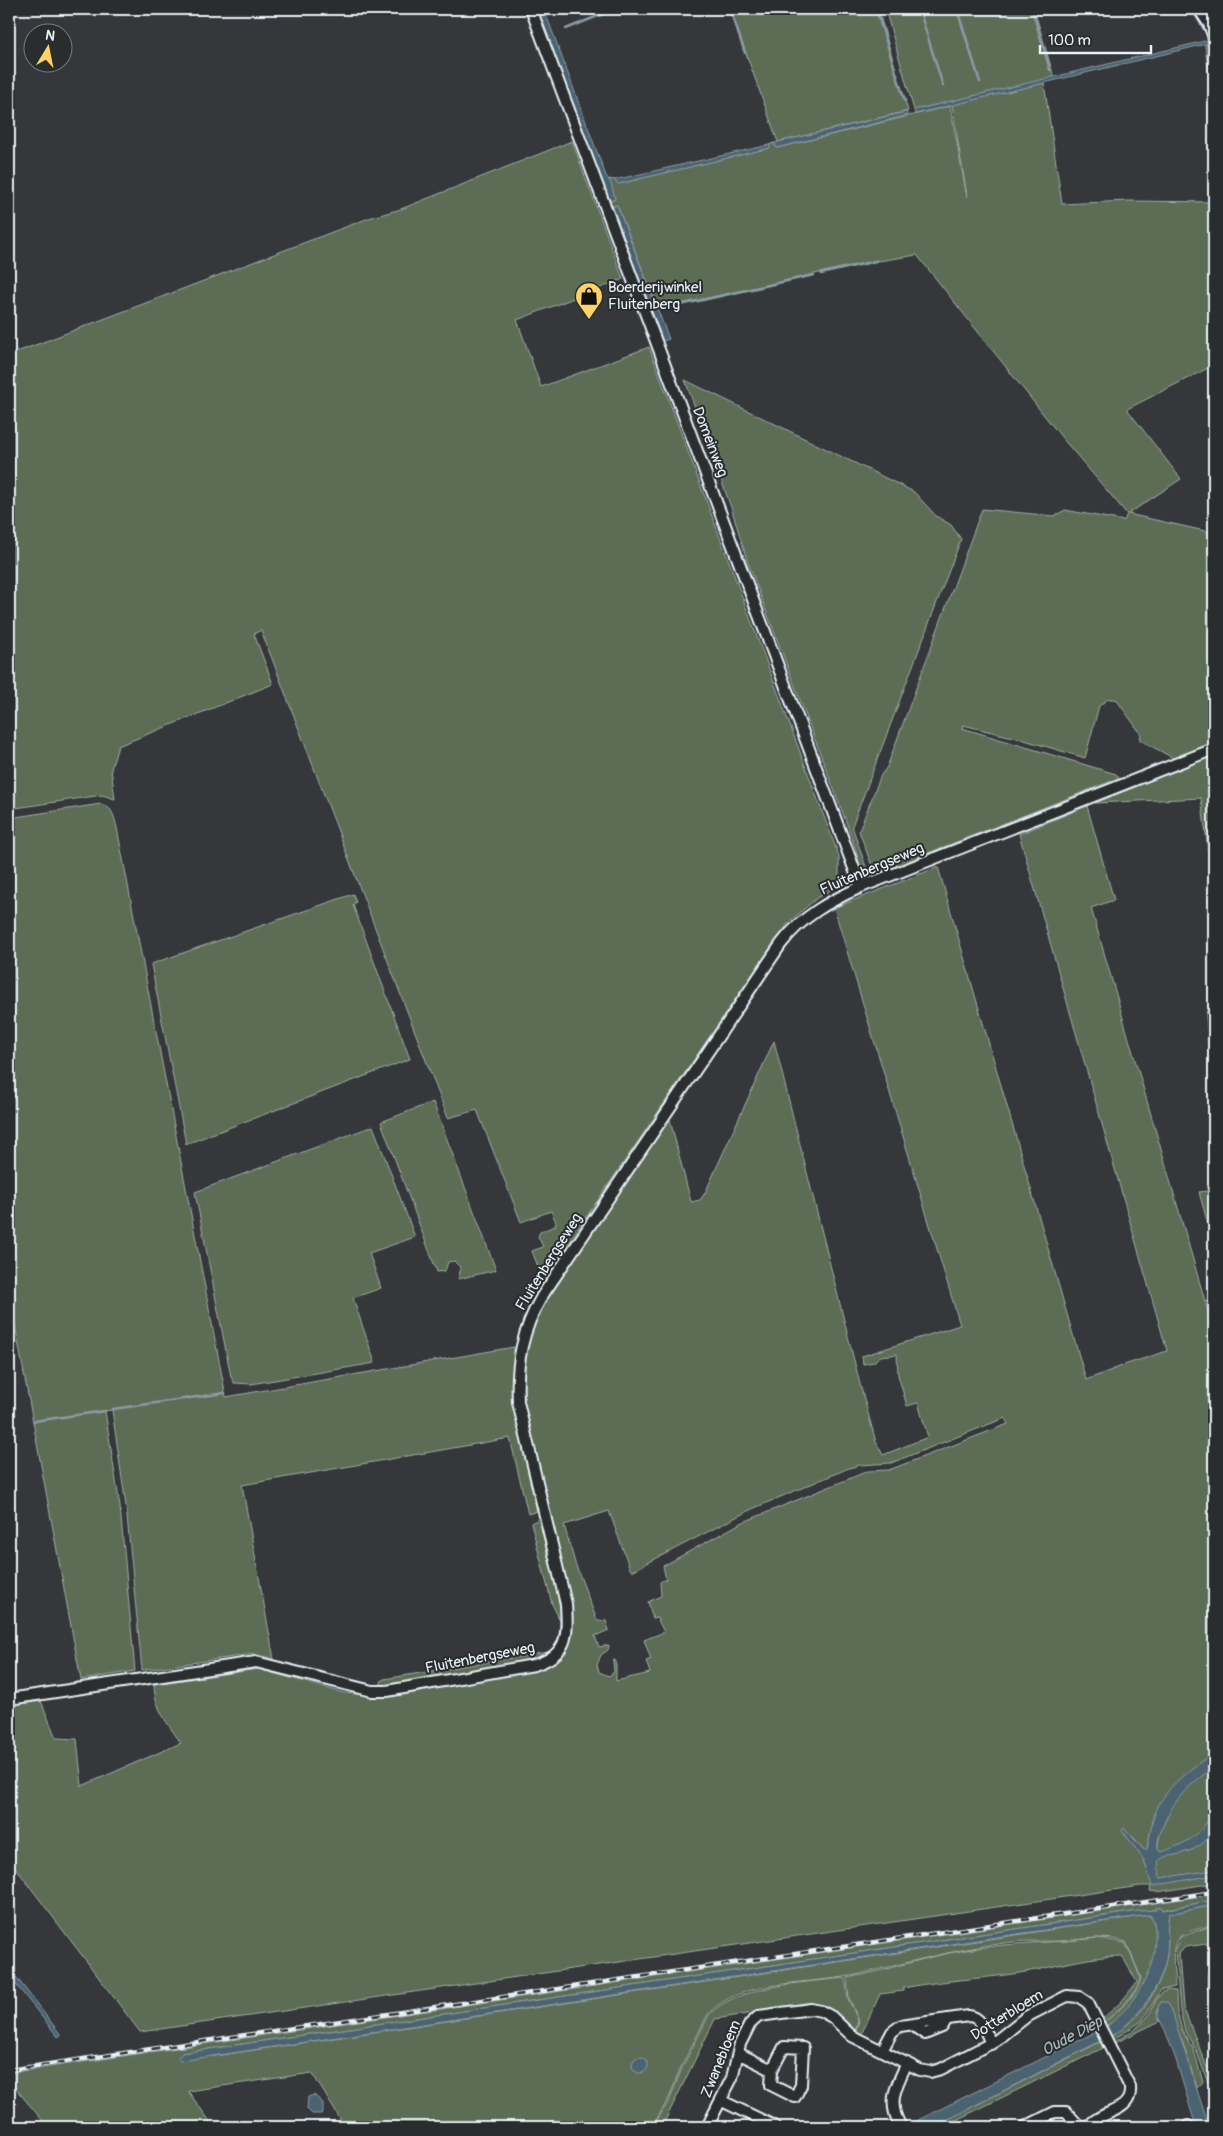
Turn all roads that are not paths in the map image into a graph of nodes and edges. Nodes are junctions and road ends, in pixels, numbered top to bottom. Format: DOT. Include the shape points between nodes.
graph roads {
  1 [pos="531,9"];
  2 [pos="1199,9"];
  3 [pos="1214,38"];
  4 [pos="1214,749"];
  5 [pos="861,886"];
  6 [pos="9,1699"];
  7 [pos="1214,1976"];
  8 [pos="1214,1986"];
  9 [pos="852,2036"];
  10 [pos="991,2044"];
  11 [pos="882,2051"];
  12 [pos="738,2053"];
  13 [pos="907,2063"];
  14 [pos="772,2070"];
  15 [pos="722,2101"];
  16 [pos="899,2123"];
  17 [pos="707,2127"];
  18 [pos="776,2127"];
  19 [pos="1025,2127"];
  20 [pos="1080,2127"];
  21 [pos="1087,2127"];
  1 -- 5 [label="street, Domeinweg"];
  2 -- 3 [label="street"];
  4 -- 5 [label="street, Fluitenbergseweg"];
  5 -- 6 [label="street, Fluitenbergseweg" via="817,909 781,944 531,1314 517,1369 518,1402 566,1604 566,1634 556,1656 534,1664 387,1691 372,1691 256,1662"];
  7 -- 8 [label="street"];
  9 -- 11 [label="street, Dotterbloem"];
  9 -- 12 [label="street, Zwanebloem" via="829,2015 816,2010 762,2016 750,2024"];
  10 -- 11 [label="street" via="974,2017 947,2019 942,2027 925,2034 912,2025 900,2026 892,2032"];
  10 -- 13 [label="street, Dotterbloem" via="936,2071 924,2071"];
  10 -- 21 [label="street, Dotterbloem" via="1026,2016 1067,1996 1085,2000 1129,2083 1130,2094 1124,2106"];
  11 -- 13 [label="street, Dotterbloem"];
  12 -- 14 [label="street"];
  12 -- 15 [label="street, Zwanebloem"];
  13 -- 16 [label="street" via="896,2085 893,2112"];
  14 -- 14 [label="street" via="784,2047 803,2048 801,2085 795,2097 771,2085"];
  15 -- 17 [label="street, Zwanebloem"];
  15 -- 18 [label="street"];
  19 -- 20 [label="street" via="1055,2112 1066,2112"];
}
